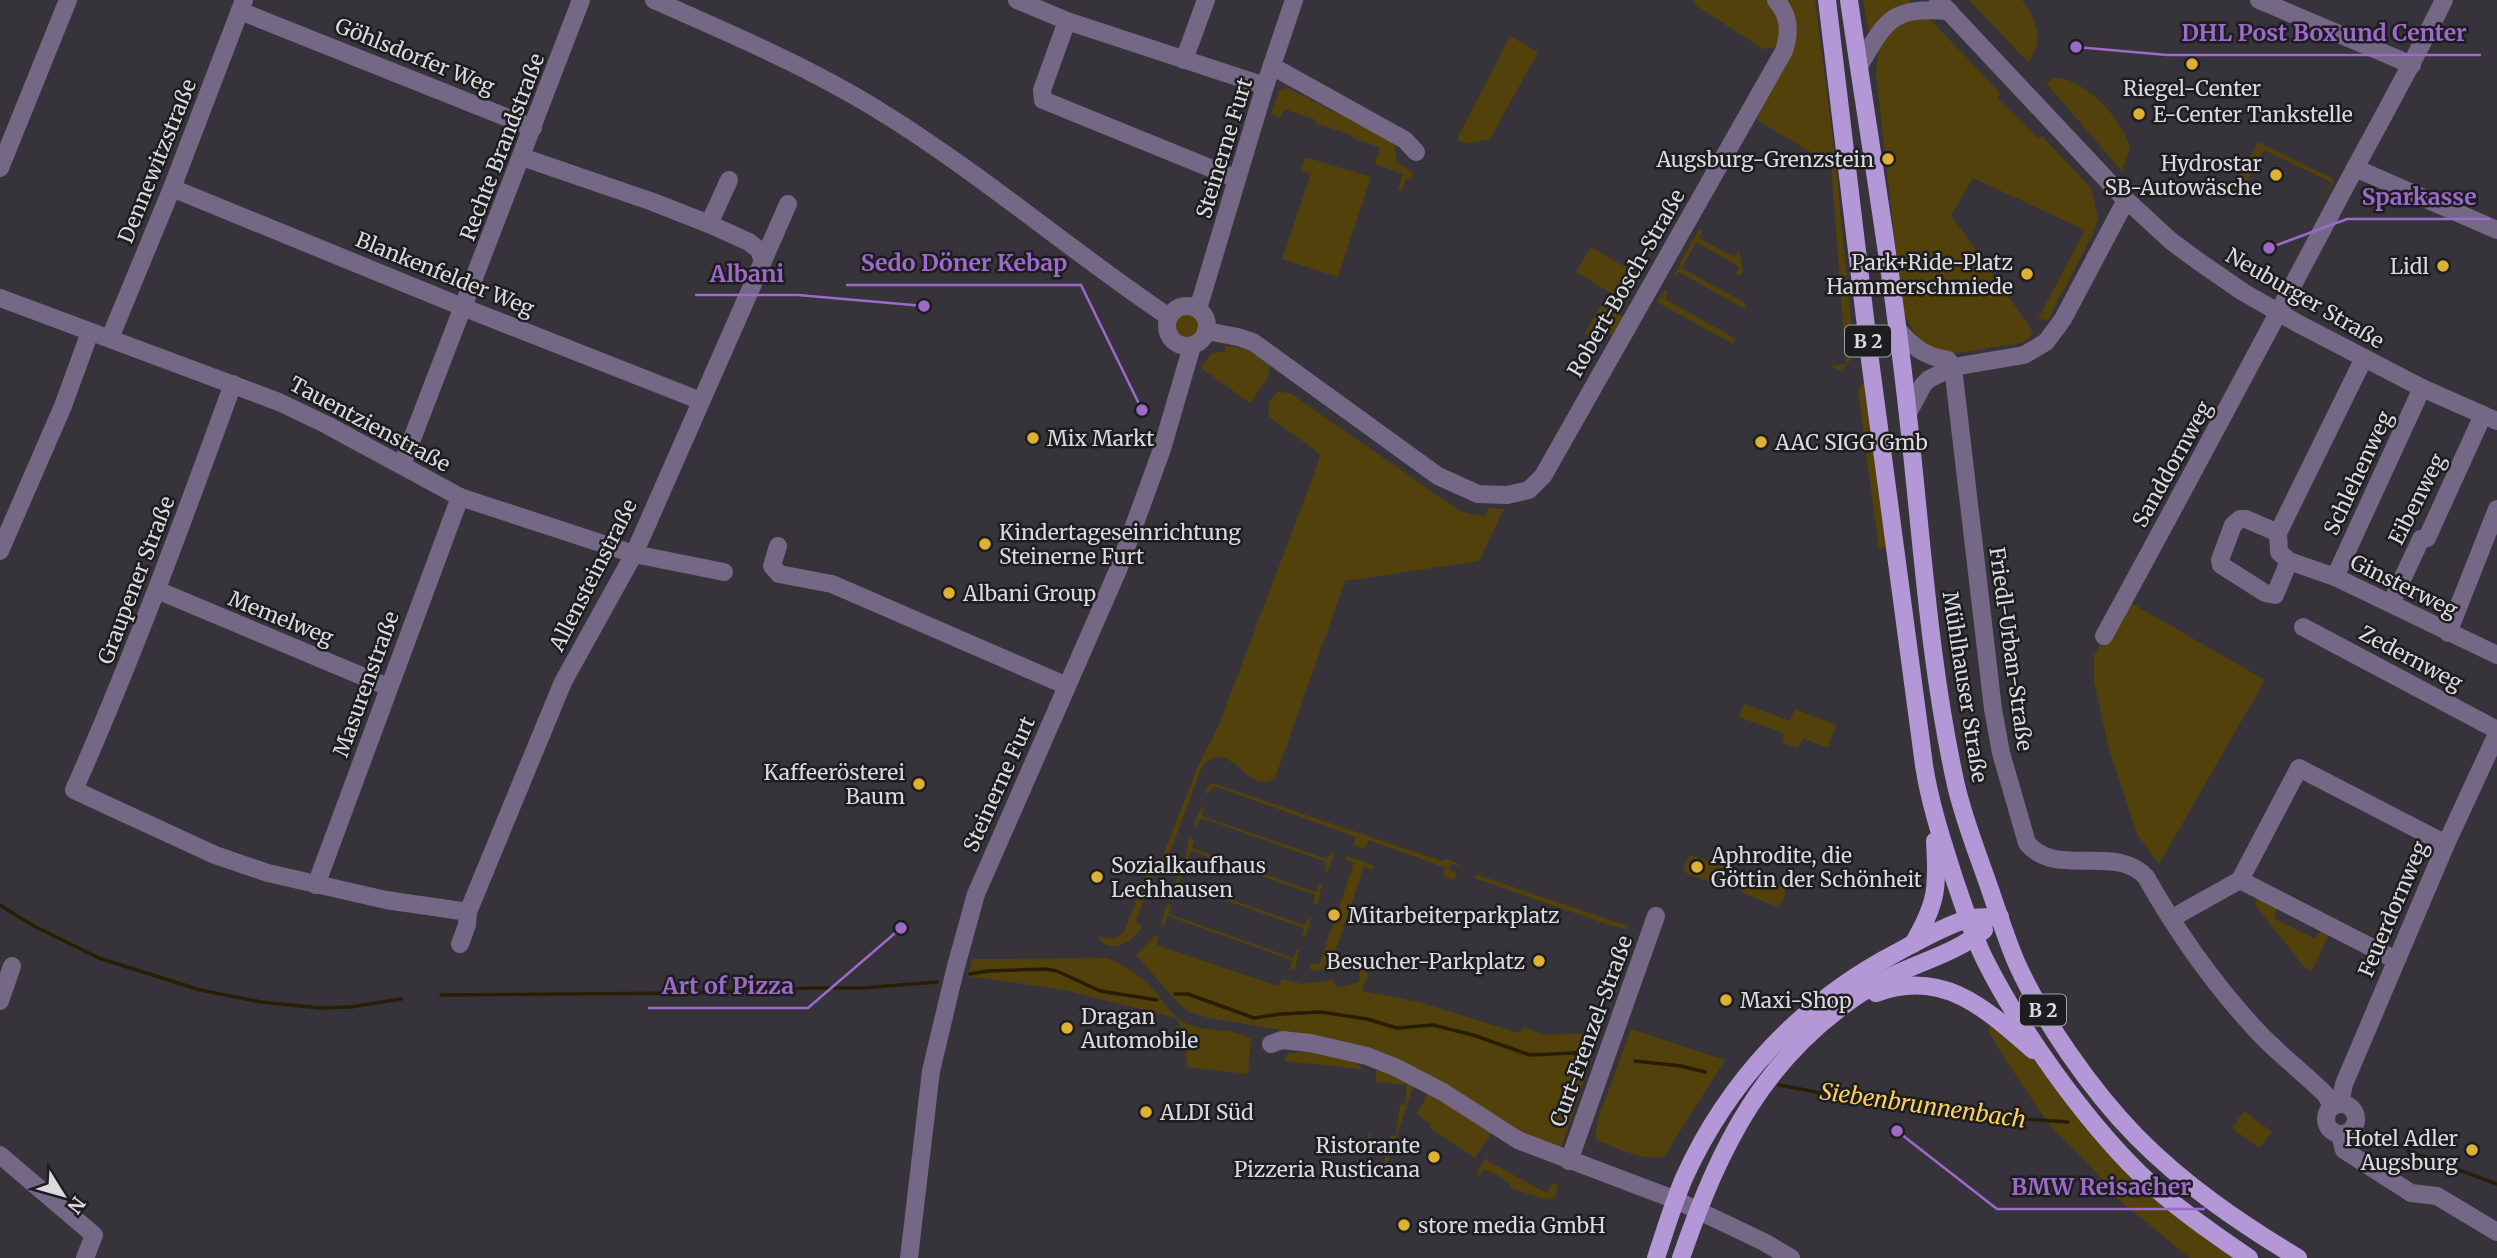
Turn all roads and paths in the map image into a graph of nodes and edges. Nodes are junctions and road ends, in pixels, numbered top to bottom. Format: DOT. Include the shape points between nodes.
graph roads {
  1 [pos="68,0"];
  2 [pos="581,0"];
  3 [pos="654,0"];
  4 [pos="1017,0"];
  5 [pos="1206,0"];
  6 [pos="1294,0"];
  7 [pos="1776,0"];
  8 [pos="1827,0"];
  9 [pos="1849,0"];
  10 [pos="2259,0"];
  11 [pos="2444,0"];
  12 [pos="242,5"];
  13 [pos="1944,6"];
  14 [pos="1067,21"];
  15 [pos="1184,61"];
  16 [pos="2412,65"];
  17 [pos="1272,66"];
  18 [pos="1858,66"];
  19 [pos="1265,86"];
  20 [pos="533,128"];
  21 [pos="1416,152"];
  22 [pos="522,157"];
  23 [pos="0,168"];
  24 [pos="2356,169"];
  25 [pos="1237,178"];
  26 [pos="729,180"];
  27 [pos="172,188"];
  28 [pos="2126,200"];
  29 [pos="788,204"];
  30 [pos="709,224"];
  31 [pos="2497,230"];
  32 [pos="763,261"];
  33 [pos="0,298"];
  34 [pos="465,308"];
  35 [pos="1198,309"];
  36 [pos="2280,313"];
  37 [pos="1169,317"];
  38 [pos="1897,329"];
  39 [pos="1206,331"];
  40 [pos="90,332"];
  41 [pos="110,338"];
  42 [pos="1192,346"];
  43 [pos="2364,358"];
  44 [pos="1952,368"];
  45 [pos="233,384"];
  46 [pos="2422,388"];
  47 [pos="701,401"];
  48 [pos="1908,413"];
  49 [pos="2490,418"];
  50 [pos="402,466"];
  51 [pos="460,497"];
  52 [pos="2497,509"];
  53 [pos="2278,533"];
  54 [pos="778,546"];
  55 [pos="0,551"];
  56 [pos="634,555"];
  57 [pos="2289,561"];
  58 [pos="724,572"];
  59 [pos="2335,577"];
  60 [pos="157,590"];
  61 [pos="2390,603"];
  62 [pos="2303,627"];
  63 [pos="2448,633"];
  64 [pos="2104,636"];
  65 [pos="2497,655"];
  66 [pos="1067,686"];
  67 [pos="388,687"];
  68 [pos="2497,732"];
  69 [pos="1934,816"];
  70 [pos="2446,844"];
  71 [pos="2240,880"];
  72 [pos="316,885"];
  73 [pos="468,912"];
  74 [pos="2181,913"];
  75 [pos="1657,916"];
  76 [pos="2000,917"];
  77 [pos="1968,919"];
  78 [pos="1975,938"];
  79 [pos="460,944"];
  80 [pos="1913,944"];
  81 [pos="2396,960"];
  82 [pos="12,966"];
  83 [pos="0,1001"];
  84 [pos="1843,1005"];
  85 [pos="1271,1044"];
  86 [pos="2053,1068"];
  87 [pos="2336,1106"];
  88 [pos="0,1155"];
  89 [pos="1569,1161"];
  90 [pos="1676,1200"];
  91 [pos="1698,1211"];
  92 [pos="2497,1232"];
  93 [pos="86,1258"];
  94 [pos="909,1258"];
  95 [pos="1656,1258"];
  96 [pos="1681,1258"];
  97 [pos="1791,1258"];
  98 [pos="2249,1258"];
  99 [pos="2298,1258"];
  1 -- 23 [label="street"];
  2 -- 20 [label="street, Rechte Brandstraße"];
  3 -- 37 [label="street" via="747,41 885,114 964,166"];
  4 -- 14 [label="street"];
  5 -- 15 [label="street"];
  6 -- 17 [label="street, Steinerne Furt"];
  7 -- 39 [label="street, Robert-Bosch-Straße" via="1788,25 1778,62 1544,476 1529,490 1478,494 1438,475 1253,342"];
  8 -- 69 [label="main road, B 2"];
  9 -- 18 [label="main road, Mühlhauser Straße / B 2"];
  10 -- 16 [label="street"];
  11 -- 16 [label="street, Sanddornweg"];
  12 -- 20 [label="street, Göhlsdorfer Weg"];
  12 -- 27 [label="street, Dennewitzstraße"];
  13 -- 18 [label="street" via="1918,9 1893,19"];
  13 -- 28 [label="street, Neuburger Straße"];
  14 -- 15 [label="street"];
  14 -- 25 [label="street" via="1042,90 1043,100"];
  15 -- 19 [label="street"];
  16 -- 24 [label="street, Sanddornweg"];
  17 -- 19 [label="street, Steinerne Furt"];
  17 -- 21 [label="street" via="1405,140"];
  18 -- 38 [label="main road, Mühlhauser Straße / B 2"];
  19 -- 25 [label="street, Steinerne Furt"];
  20 -- 22 [label="street, Rechte Brandstraße"];
  22 -- 30 [label="street"];
  22 -- 34 [label="street, Rechte Brandstraße"];
  24 -- 31 [label="street"];
  24 -- 36 [label="street, Sanddornweg"];
  25 -- 35 [label="street, Steinerne Furt"];
  26 -- 30 [label="street"];
  27 -- 34 [label="street, Blankenfelder Weg"];
  27 -- 41 [label="street, Dennewitzstraße"];
  28 -- 36 [label="street, Neuburger Straße" via="2171,241"];
  28 -- 44 [label="street" via="2063,319 2046,342 2012,358"];
  29 -- 32 [label="street, Allensteinstraße"];
  30 -- 32 [label="street" via="749,242"];
  32 -- 47 [label="street, Allensteinstraße"];
  33 -- 40 [label="street, Tauentzienstraße"];
  34 -- 47 [label="street, Blankenfelder Weg"];
  34 -- 50 [label="street, Rechte Brandstraße"];
  35 -- 37 [label="street" via="1183,307"];
  35 -- 39 [label="street" via="1207,321"];
  36 -- 43 [label="street, Neuburger Straße"];
  36 -- 64 [label="street, Sanddornweg"];
  37 -- 42 [label="street" via="1170,337"];
  38 -- 44 [label="street" via="1916,349 1948,360"];
  38 -- 48 [label="main road, Mühlhauser Straße / B 2"];
  39 -- 42 [label="street, Steinerne Furt"];
  40 -- 41 [label="street, Tauentzienstraße"];
  40 -- 55 [label="street"];
  41 -- 45 [label="street, Tauentzienstraße"];
  42 -- 66 [label="street, Steinerne Furt" via="1140,515"];
  43 -- 46 [label="street, Neuburger Straße"];
  43 -- 53 [label="street"];
  44 -- 48 [label="street" via="1923,385"];
  44 -- 87 [label="street, Friedl-Urban-Straße" via="1993,709 2026,843 2050,859 2138,868 2222,989 2264,1038"];
  45 -- 50 [label="street, Tauentzienstraße" via="303,413"];
  45 -- 60 [label="street, Graupener Straße"];
  46 -- 49 [label="street, Neuburger Straße"];
  46 -- 59 [label="street, Schlehenweg"];
  47 -- 56 [label="street, Allensteinstraße"];
  48 -- 76 [label="main road, Mühlhauser Straße / B 2" via="1946,734 1956,787"];
  49 -- 61 [label="street, Eibenweg"];
  50 -- 51 [label="street, Tauentzienstraße"];
  51 -- 56 [label="street, Tauentzienstraße"];
  51 -- 67 [label="street, Masurenstraße"];
  52 -- 63 [label="street"];
  53 -- 57 [label="street" via="2279,552"];
  53 -- 57 [label="street" via="2240,519 2233,525 2221,565 2275,595"];
  54 -- 66 [label="street" via="772,566 779,574 832,584"];
  56 -- 58 [label="street, Tauentzienstraße"];
  56 -- 73 [label="street, Allensteinstraße" via="562,682"];
  57 -- 59 [label="street, Ginsterweg"];
  59 -- 61 [label="street, Ginsterweg"];
  60 -- 67 [label="street, Memelweg"];
  60 -- 72 [label="street, Graupener Straße" via="74,790 215,855"];
  61 -- 63 [label="street, Ginsterweg"];
  62 -- 68 [label="street, Zedernweg"];
  63 -- 65 [label="street, Ginsterweg"];
  66 -- 94 [label="street, Steinerne Furt" via="976,894 954,970 931,1071"];
  67 -- 72 [label="street, Masurenstraße"];
  68 -- 70 [label="street, Feuerdornweg"];
  69 -- 77 [label="main road, B 2"];
  69 -- 80 [label="main road" via="1935,897"];
  70 -- 71 [label="street" via="2299,768"];
  70 -- 81 [label="street, Feuerdornweg"];
  71 -- 74 [label="street"];
  71 -- 81 [label="street"];
  72 -- 73 [label="street"];
  73 -- 79 [label="street, Allensteinstraße"];
  75 -- 89 [label="street, Curt-Frenzel-Straße"];
  76 -- 77 [label="main road"];
  76 -- 78 [label="main road"];
  76 -- 99 [label="main road, Mühlhauser Straße / B 2" via="2017,963 2040,1005 2117,1114 2206,1197"];
  77 -- 78 [label="main road, B 2"];
  77 -- 80 [label="main road"];
  78 -- 84 [label="main road" via="1895,974"];
  78 -- 86 [label="main road, B 2"];
  80 -- 90 [label="main road" via="1852,978 1781,1036 1721,1109"];
  81 -- 87 [label="street, Feuerdornweg"];
  82 -- 83 [label="street"];
  84 -- 86 [label="main road" via="1904,985 1948,990 1980,1006"];
  84 -- 91 [label="main road" via="1805,1036 1758,1093 1726,1145"];
  85 -- 89 [label="street, Curt-Frenzel-Straße" via="1310,1042 1367,1056 1426,1083 1518,1140"];
  86 -- 98 [label="main road, B 2" via="2140,1174"];
  87 -- 92 [label="street" via="2327,1113 2326,1122 2340,1134 2344,1150 2411,1193 2437,1196"];
  88 -- 93 [label="street" via="94,1235"];
  89 -- 90 [label="street, Curt-Frenzel-Straße"];
  90 -- 91 [label="street, Curt-Frenzel-Straße"];
  90 -- 95 [label="main road"];
  91 -- 96 [label="main road"];
  91 -- 97 [label="street, Curt-Frenzel-Straße"];
}
